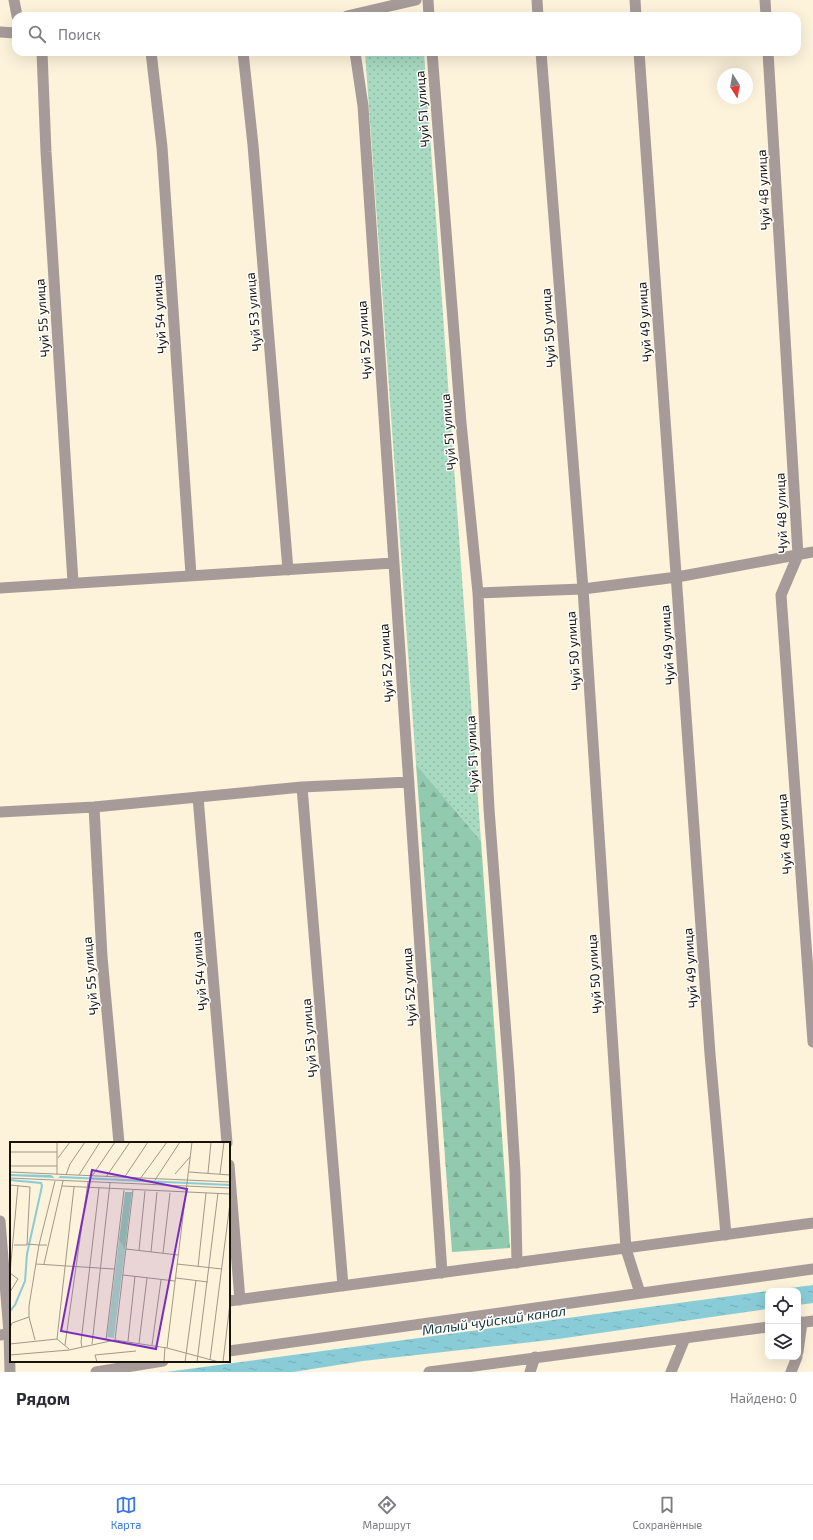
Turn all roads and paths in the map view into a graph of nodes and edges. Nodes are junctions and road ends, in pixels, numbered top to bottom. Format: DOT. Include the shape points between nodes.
graph roads {
  1 [pos="14,0"];
  2 [pos="416,0"];
  3 [pos="428,0"];
  4 [pos="537,0"];
  5 [pos="635,0"];
  6 [pos="765,0"];
  7 [pos="16,12"];
  8 [pos="366,12"];
  9 [pos="429,12"];
  10 [pos="538,12"];
  11 [pos="636,12"];
  12 [pos="766,12"];
  13 [pos="0,32"];
  14 [pos="12,32"];
  15 [pos="42,56"];
  16 [pos="151,56"];
  17 [pos="243,56"];
  18 [pos="356,56"];
  19 [pos="432,56"];
  20 [pos="541,56"];
  21 [pos="639,56"];
  22 [pos="768,56"];
  23 [pos="813,552"];
  24 [pos="798,555"];
  25 [pos="393,563"];
  26 [pos="288,570"];
  27 [pos="191,575"];
  28 [pos="676,577"];
  29 [pos="73,582"];
  30 [pos="0,588"];
  31 [pos="583,589"];
  32 [pos="478,593"];
  33 [pos="409,782"];
  34 [pos="302,787"];
  35 [pos="198,797"];
  36 [pos="94,807"];
  37 [pos="0,812"];
  38 [pos="813,1042"];
  39 [pos="119,1142"];
  40 [pos="227,1142"];
  41 [pos="230,1177"];
  42 [pos="0,1221"];
  43 [pos="813,1223"];
  44 [pos="726,1235"];
  45 [pos="626,1248"];
  46 [pos="517,1263"];
  47 [pos="813,1270"];
  48 [pos="442,1273"];
  49 [pos="343,1286"];
  50 [pos="640,1293"];
  51 [pos="240,1300"];
  52 [pos="230,1301"];
  53 [pos="804,1322"];
  54 [pos="765,1326"];
  55 [pos="7,1334"];
  56 [pos="801,1337"];
  57 [pos="685,1338"];
  58 [pos="230,1351"];
  59 [pos="535,1357"];
  60 [pos="796,1360"];
  61 [pos="157,1362"];
  62 [pos="10,1372"];
  63 [pos="96,1372"];
  64 [pos="429,1372"];
  65 [pos="530,1372"];
  66 [pos="671,1372"];
  67 [pos="791,1372"];
  1 -- 7 [label="street"];
  2 -- 8 [label="street"];
  3 -- 9 [label="street"];
  4 -- 10 [label="street"];
  5 -- 11 [label="street"];
  6 -- 12 [label="street"];
  13 -- 14 [label="street"];
  15 -- 29 [label="street, Чуй 55 улица"];
  16 -- 27 [label="street, Чуй 54 улица" via="162,147"];
  17 -- 26 [label="street, Чуй 53 улица" via="254,145"];
  18 -- 25 [label="street, Чуй 52 улица" via="363,106"];
  19 -- 32 [label="street, Чуй 51 улица" via="461,423"];
  20 -- 31 [label="street, Чуй 50 улица"];
  21 -- 28 [label="street, Чуй 49 улица"];
  22 -- 24 [label="street, Чуй 48 улица"];
  23 -- 24 [label="street"];
  24 -- 28 [label="street"];
  24 -- 38 [label="street, Чуй 48 улица" via="781,595"];
  25 -- 26 [label="street"];
  25 -- 33 [label="street, Чуй 52 улица"];
  26 -- 27 [label="street"];
  27 -- 29 [label="street"];
  28 -- 31 [label="street"];
  28 -- 44 [label="street, Чуй 49 улица" via="710,1054"];
  29 -- 30 [label="street"];
  31 -- 32 [label="street"];
  31 -- 45 [label="street, Чуй 50 улица"];
  32 -- 46 [label="street, Чуй 51 улица" via="489,809 510,1074"];
  33 -- 34 [label="street"];
  33 -- 48 [label="street, Чуй 52 улица"];
  34 -- 35 [label="street"];
  34 -- 49 [label="street, Чуй 53 улица"];
  35 -- 36 [label="street"];
  35 -- 40 [label="street, Чуй 54 улица"];
  36 -- 37 [label="street"];
  36 -- 39 [label="street, Чуй 55 улица" via="102,957"];
  41 -- 51 [label="street"];
  42 -- 55 [label="street"];
  43 -- 44 [label="street"];
  44 -- 45 [label="street"];
  45 -- 46 [label="street"];
  45 -- 50 [label="street, Чуй 50 улица"];
  46 -- 48 [label="street"];
  47 -- 50 [label="street"];
  48 -- 49 [label="street"];
  49 -- 51 [label="street"];
  50 -- 58 [label="street"];
  51 -- 52 [label="street"];
  53 -- 56 [label="street"];
  54 -- 57 [label="street"];
  55 -- 62 [label="street"];
  57 -- 59 [label="street"];
  57 -- 66 [label="street"];
  59 -- 64 [label="street"];
  59 -- 65 [label="street"];
  60 -- 67 [label="street"];
  61 -- 63 [label="street"];
}
